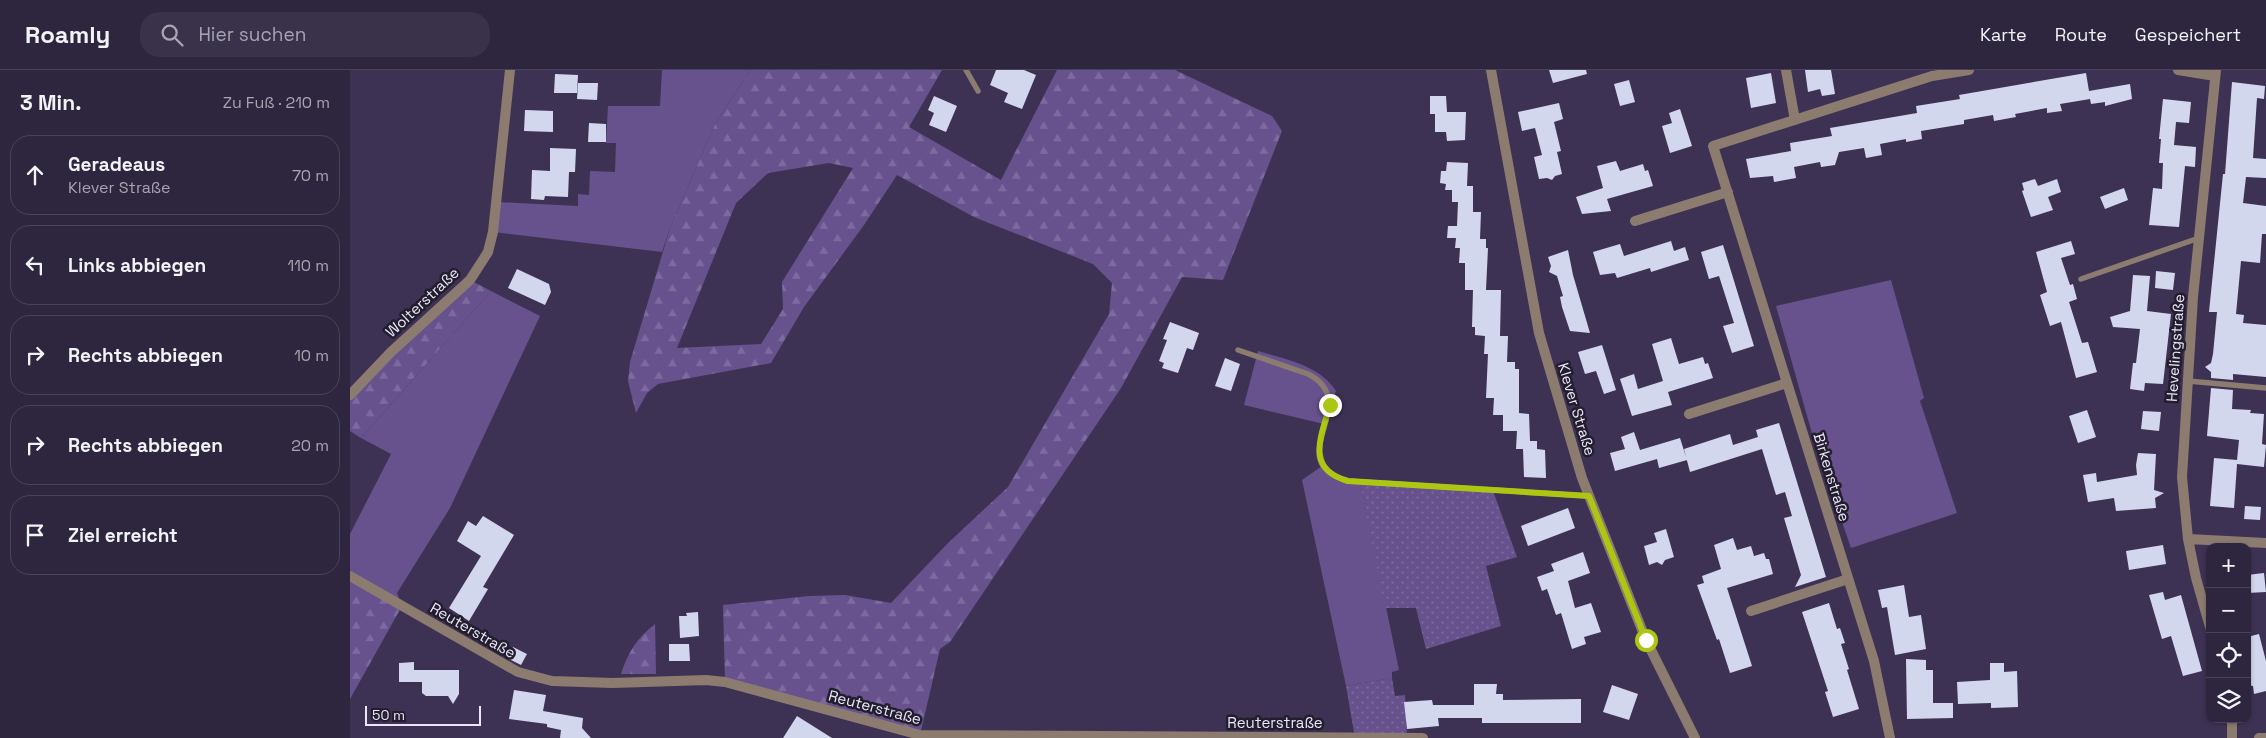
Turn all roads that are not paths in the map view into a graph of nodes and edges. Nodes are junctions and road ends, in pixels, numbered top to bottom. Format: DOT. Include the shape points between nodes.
graph roads {
  1 [pos="510,70"];
  2 [pos="966,70"];
  3 [pos="1491,70"];
  4 [pos="1786,70"];
  5 [pos="1970,70"];
  6 [pos="2178,70"];
  7 [pos="1932,73"];
  8 [pos="2216,73"];
  9 [pos="978,91"];
  10 [pos="1795,120"];
  11 [pos="1728,192"];
  12 [pos="1635,221"];
  13 [pos="2200,237"];
  14 [pos="2081,279"];
  15 [pos="1238,350"];
  16 [pos="2188,381"];
  17 [pos="1787,383"];
  18 [pos="2266,388"];
  19 [pos="350,396"];
  20 [pos="1689,414"];
  21 [pos="1589,496"];
  22 [pos="2188,539"];
  23 [pos="2266,543"];
  24 [pos="350,576"];
  25 [pos="1848,579"];
  26 [pos="1751,611"];
  27 [pos="2206,613"];
  28 [pos="2232,723"];
  29 [pos="1423,738"];
  30 [pos="1695,738"];
  31 [pos="1890,738"];
  32 [pos="2232,738"];
  33 [pos="2259,738"];
  34 [pos="2266,738"];
  1 -- 19 [label="street, Wolterstraße" via="493,232 488,252 470,280 391,352"];
  2 -- 9 [label="lane"];
  3 -- 21 [label="street, Klever Straße" via="1539,333"];
  4 -- 10 [label="street"];
  5 -- 7 [label="street"];
  6 -- 8 [label="street"];
  7 -- 10 [label="street"];
  8 -- 13 [label="street, Hevelingstraße"];
  10 -- 11 [label="street, Birkenstraße" via="1714,146"];
  11 -- 12 [label="street"];
  11 -- 17 [label="street, Birkenstraße"];
  13 -- 14 [label="lane"];
  13 -- 16 [label="street, Hevelingstraße"];
  15 -- 21 [label="lane" via="1308,374 1325,386 1330,405 1319,454 1322,466 1337,478 1454,489"];
  16 -- 18 [label="lane"];
  16 -- 22 [label="street, Hevelingstraße" via="2182,477"];
  17 -- 20 [label="street"];
  17 -- 25 [label="street, Birkenstraße"];
  21 -- 30 [label="street, Klever Straße" via="1646,640"];
  22 -- 23 [label="street"];
  22 -- 27 [label="street, Hevelingstraße"];
  24 -- 29 [label="street, Reuterstraße" via="518,672 552,681 725,682 920,735"];
  25 -- 26 [label="street"];
  25 -- 31 [label="street, Birkenstraße" via="1874,661"];
  28 -- 32 [label="street"];
  33 -- 34 [label="street"];
}
